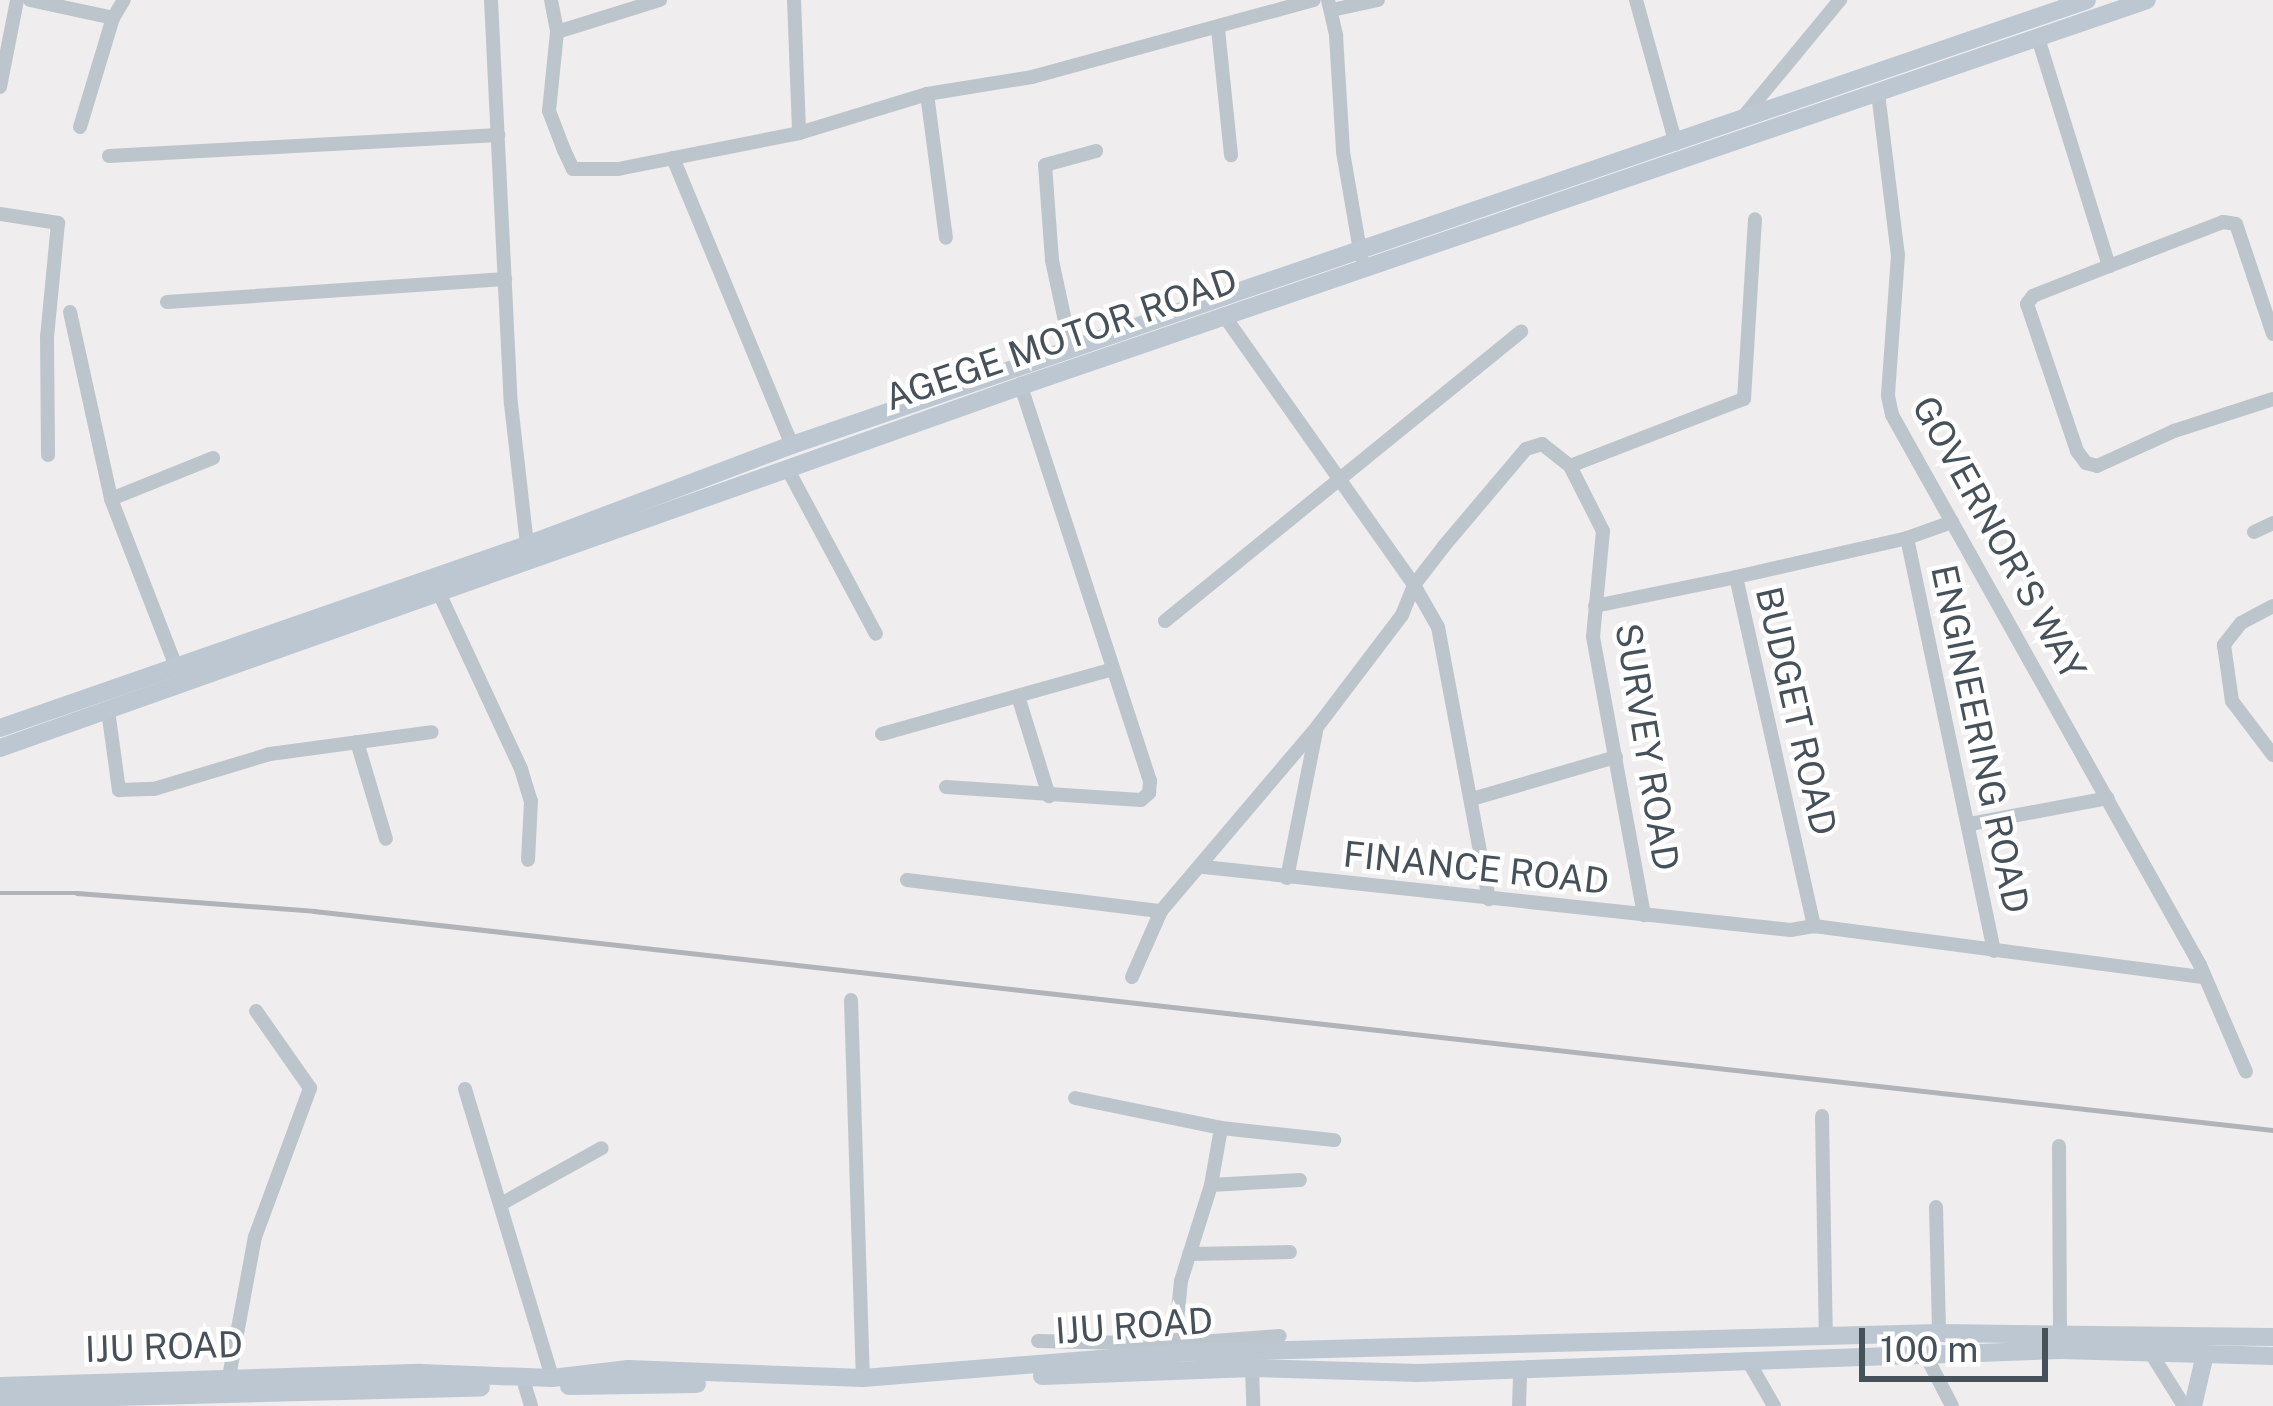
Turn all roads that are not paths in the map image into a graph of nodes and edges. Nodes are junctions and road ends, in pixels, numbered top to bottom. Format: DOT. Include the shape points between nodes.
graph roads {
  1 [pos="17,0"];
  2 [pos="30,0"];
  3 [pos="124,0"];
  4 [pos="491,0"];
  5 [pos="551,0"];
  6 [pos="660,0"];
  7 [pos="794,0"];
  8 [pos="1314,0"];
  9 [pos="1378,0"];
  10 [pos="1636,0"];
  11 [pos="1840,0"];
  12 [pos="2087,0"];
  13 [pos="2147,0"];
  14 [pos="1330,5"];
  15 [pos="112,18"];
  16 [pos="1218,29"];
  17 [pos="557,32"];
  18 [pos="2038,38"];
  19 [pos="0,88"];
  20 [pos="1878,93"];
  21 [pos="927,94"];
  22 [pos="1742,118"];
  23 [pos="80,127"];
  24 [pos="799,134"];
  25 [pos="498,135"];
  26 [pos="1744,140"];
  27 [pos="1676,144"];
  28 [pos="1096,151"];
  29 [pos="1231,155"];
  30 [pos="109,157"];
  31 [pos="673,158"];
  32 [pos="0,214"];
  33 [pos="1755,219"];
  34 [pos="946,238"];
  35 [pos="1360,250"];
  36 [pos="2109,266"];
  37 [pos="1366,270"];
  38 [pos="505,279"];
  39 [pos="167,302"];
  40 [pos="70,312"];
  41 [pos="1225,317"];
  42 [pos="1522,332"];
  43 [pos="2273,334"];
  44 [pos="1071,349"];
  45 [pos="1022,386"];
  46 [pos="2273,399"];
  47 [pos="948,403"];
  48 [pos="835,441"];
  49 [pos="792,445"];
  50 [pos="48,455"];
  51 [pos="214,458"];
  52 [pos="1570,466"];
  53 [pos="787,468"];
  54 [pos="1342,480"];
  55 [pos="111,499"];
  56 [pos="1952,522"];
  57 [pos="2273,523"];
  58 [pos="2254,532"];
  59 [pos="1907,538"];
  60 [pos="527,544"];
  61 [pos="1736,577"];
  62 [pos="1414,585"];
  63 [pos="440,595"];
  64 [pos="1595,606"];
  65 [pos="2273,606"];
  66 [pos="1166,621"];
  67 [pos="876,634"];
  68 [pos="176,667"];
  69 [pos="1110,670"];
  70 [pos="1018,696"];
  71 [pos="108,710"];
  72 [pos="1317,727"];
  73 [pos="0,728"];
  74 [pos="432,732"];
  75 [pos="882,734"];
  76 [pos="357,742"];
  77 [pos="0,748"];
  78 [pos="2273,755"];
  79 [pos="1616,757"];
  80 [pos="946,787"];
  81 [pos="1049,796"];
  82 [pos="2108,798"];
  83 [pos="1472,799"];
  84 [pos="1970,824"];
  85 [pos="386,839"];
  86 [pos="528,860"];
  87 [pos="1204,867"];
  88 [pos="1287,878"];
  89 [pos="907,880"];
  90 [pos="1489,899"];
  91 [pos="1161,911"];
  92 [pos="1644,915"];
  93 [pos="1814,926"];
  94 [pos="1994,951"];
  95 [pos="1132,976"];
  96 [pos="2201,977"];
  97 [pos="851,1000"];
  98 [pos="256,1010"];
  99 [pos="2246,1072"];
  100 [pos="465,1089"];
  101 [pos="1075,1098"];
  102 [pos="1822,1116"];
  103 [pos="1221,1128"];
  104 [pos="1334,1140"];
  105 [pos="2059,1146"];
  106 [pos="602,1148"];
  107 [pos="1300,1180"];
  108 [pos="1211,1185"];
  109 [pos="501,1204"];
  110 [pos="1936,1207"];
  111 [pos="1290,1252"];
  112 [pos="1189,1254"];
  113 [pos="1939,1334"];
  114 [pos="2060,1334"];
  115 [pos="1280,1336"];
  116 [pos="1826,1337"];
  117 [pos="2273,1337"];
  118 [pos="1038,1341"];
  119 [pos="2148,1344"];
  120 [pos="1174,1348"];
  121 [pos="2205,1354"];
  122 [pos="1926,1356"];
  123 [pos="2273,1356"];
  124 [pos="1747,1359"];
  125 [pos="1252,1368"];
  126 [pos="1520,1369"];
  127 [pos="230,1377"];
  128 [pos="552,1378"];
  129 [pos="863,1378"];
  130 [pos="0,1386"];
  131 [pos="525,1386"];
  132 [pos="355,1390"];
  133 [pos="0,1400"];
  134 [pos="113,1402"];
  135 [pos="531,1406"];
  136 [pos="1253,1406"];
  137 [pos="1519,1406"];
  138 [pos="1774,1406"];
  139 [pos="1952,1406"];
  140 [pos="2188,1406"];
  1 -- 19 [label="street"];
  2 -- 15 [label="street"];
  3 -- 15 [label="street"];
  4 -- 25 [label="street"];
  5 -- 17 [label="street"];
  6 -- 17 [label="street"];
  7 -- 24 [label="street"];
  8 -- 16 [label="street"];
  9 -- 14 [label="street"];
  10 -- 27 [label="street"];
  11 -- 22 [label="street"];
  12 -- 22 [label="main road, AGEGE MOTOR ROAD"];
  13 -- 18 [label="main road, AGEGE MOTOR ROAD"];
  14 -- 35 [label="street"];
  15 -- 23 [label="street"];
  16 -- 21 [label="street" via="1032,77"];
  16 -- 29 [label="street"];
  17 -- 31 [label="street" via="549,111 573,169"];
  18 -- 20 [label="main road, AGEGE MOTOR ROAD"];
  18 -- 36 [label="street"];
  20 -- 26 [label="main road, AGEGE MOTOR ROAD"];
  20 -- 56 [label="street, GOVERNOR'S WAY" via="1898,256 1888,396"];
  21 -- 24 [label="street"];
  21 -- 34 [label="street"];
  22 -- 26 [label="street"];
  22 -- 27 [label="main road, AGEGE MOTOR ROAD"];
  24 -- 31 [label="street"];
  25 -- 30 [label="street"];
  25 -- 38 [label="street"];
  26 -- 37 [label="main road, AGEGE MOTOR ROAD"];
  27 -- 35 [label="main road, AGEGE MOTOR ROAD"];
  28 -- 44 [label="street" via="1045,165 1052,260"];
  31 -- 49 [label="street"];
  32 -- 50 [label="street" via="58,223 47,337"];
  33 -- 52 [label="street" via="1744,399"];
  35 -- 37 [label="street"];
  35 -- 44 [label="main road, AGEGE MOTOR ROAD"];
  36 -- 43 [label="street" via="2236,224"];
  36 -- 46 [label="street" via="2026,304 2086,463 2097,466"];
  37 -- 41 [label="main road, AGEGE MOTOR ROAD"];
  38 -- 39 [label="street"];
  38 -- 60 [label="street"];
  40 -- 55 [label="street"];
  41 -- 45 [label="main road, AGEGE MOTOR ROAD"];
  41 -- 54 [label="street"];
  42 -- 54 [label="street"];
  44 -- 47 [label="main road, AGEGE MOTOR ROAD"];
  45 -- 47 [label="main road, AGEGE MOTOR ROAD"];
  45 -- 69 [label="street"];
  47 -- 48 [label="main road, AGEGE MOTOR ROAD"];
  48 -- 49 [label="main road, AGEGE MOTOR ROAD"];
  48 -- 53 [label="main road, AGEGE MOTOR ROAD"];
  49 -- 60 [label="main road, AGEGE MOTOR ROAD"];
  51 -- 55 [label="street"];
  52 -- 62 [label="street" via="1555,449 1526,449"];
  52 -- 64 [label="street, SURVEY ROAD" via="1603,531"];
  53 -- 63 [label="main road, AGEGE MOTOR ROAD"];
  53 -- 67 [label="street"];
  54 -- 62 [label="street"];
  54 -- 66 [label="street"];
  55 -- 68 [label="street"];
  56 -- 59 [label="street"];
  56 -- 82 [label="street, GOVERNOR'S WAY"];
  57 -- 58 [label="street"];
  59 -- 61 [label="street"];
  59 -- 84 [label="street, ENGINEERING ROAD"];
  60 -- 68 [label="main road, AGEGE MOTOR ROAD"];
  61 -- 64 [label="street, BUDGET ROAD"];
  61 -- 93 [label="street, BUDGET ROAD"];
  62 -- 72 [label="street" via="1402,615"];
  62 -- 83 [label="street" via="1441,635"];
  63 -- 71 [label="main road, AGEGE MOTOR ROAD"];
  63 -- 86 [label="street" via="521,770 531,801"];
  64 -- 79 [label="street, SURVEY ROAD" via="1593,637"];
  65 -- 78 [label="street" via="2241,623 2224,645 2232,701"];
  68 -- 73 [label="main road, AGEGE MOTOR ROAD"];
  69 -- 70 [label="street"];
  69 -- 81 [label="street" via="1149,794"];
  70 -- 75 [label="street"];
  70 -- 81 [label="street"];
  71 -- 76 [label="street" via="119,790"];
  71 -- 77 [label="main road, AGEGE MOTOR ROAD"];
  72 -- 87 [label="street"];
  72 -- 88 [label="street"];
  74 -- 76 [label="street"];
  76 -- 85 [label="street"];
  79 -- 83 [label="street"];
  79 -- 92 [label="street, SURVEY ROAD"];
  80 -- 81 [label="street"];
  82 -- 84 [label="street"];
  82 -- 96 [label="street, GOVERNOR'S WAY"];
  83 -- 90 [label="street"];
  84 -- 94 [label="street, ENGINEERING ROAD"];
  87 -- 88 [label="street, FINANCE ROAD"];
  87 -- 91 [label="street"];
  88 -- 90 [label="street, FINANCE ROAD"];
  89 -- 91 [label="street"];
  90 -- 92 [label="street, FINANCE ROAD"];
  91 -- 95 [label="street"];
  92 -- 93 [label="street, FINANCE ROAD"];
  93 -- 94 [label="street, FINANCE ROAD"];
  94 -- 96 [label="street, FINANCE ROAD"];
  96 -- 99 [label="street, GOVERNOR'S WAY"];
  97 -- 129 [label="street"];
  98 -- 127 [label="street" via="310,1088 255,1237"];
  100 -- 109 [label="street"];
  101 -- 103 [label="street"];
  102 -- 116 [label="street"];
  103 -- 104 [label="street"];
  103 -- 108 [label="street"];
  105 -- 114 [label="street"];
  106 -- 109 [label="street"];
  107 -- 108 [label="street"];
  108 -- 112 [label="street"];
  109 -- 128 [label="street"];
  110 -- 113 [label="street"];
  111 -- 112 [label="street"];
  112 -- 120 [label="street"];
  113 -- 114 [label="main road, IJU ROAD"];
  113 -- 116 [label="main road, IJU ROAD"];
  114 -- 119 [label="main road, IJU ROAD"];
  115 -- 120 [label="street"];
  116 -- 120 [label="main road, IJU ROAD"];
  117 -- 119 [label="main road, IJU ROAD"];
  118 -- 120 [label="street"];
  119 -- 121 [label="main road, IJU ROAD"];
  119 -- 122 [label="main road, IJU ROAD"];
  119 -- 140 [label="street"];
  120 -- 129 [label="main road, IJU ROAD"];
  121 -- 123 [label="main road, IJU ROAD"];
  121 -- 140 [label="main road"];
  122 -- 124 [label="main road, IJU ROAD"];
  122 -- 139 [label="street"];
  124 -- 126 [label="main road, IJU ROAD"];
  124 -- 138 [label="street"];
  125 -- 126 [label="main road, IJU ROAD"];
  125 -- 131 [label="main road, IJU ROAD"];
  125 -- 136 [label="street"];
  126 -- 137 [label="street"];
  127 -- 130 [label="main road, IJU ROAD"];
  127 -- 132 [label="main road, IJU ROAD"];
  128 -- 129 [label="main road, IJU ROAD" via="628,1369"];
  128 -- 132 [label="main road, IJU ROAD"];
  131 -- 132 [label="main road, IJU ROAD"];
  131 -- 135 [label="street"];
  132 -- 134 [label="main road, IJU ROAD"];
  133 -- 134 [label="main road, IJU ROAD"];
}
